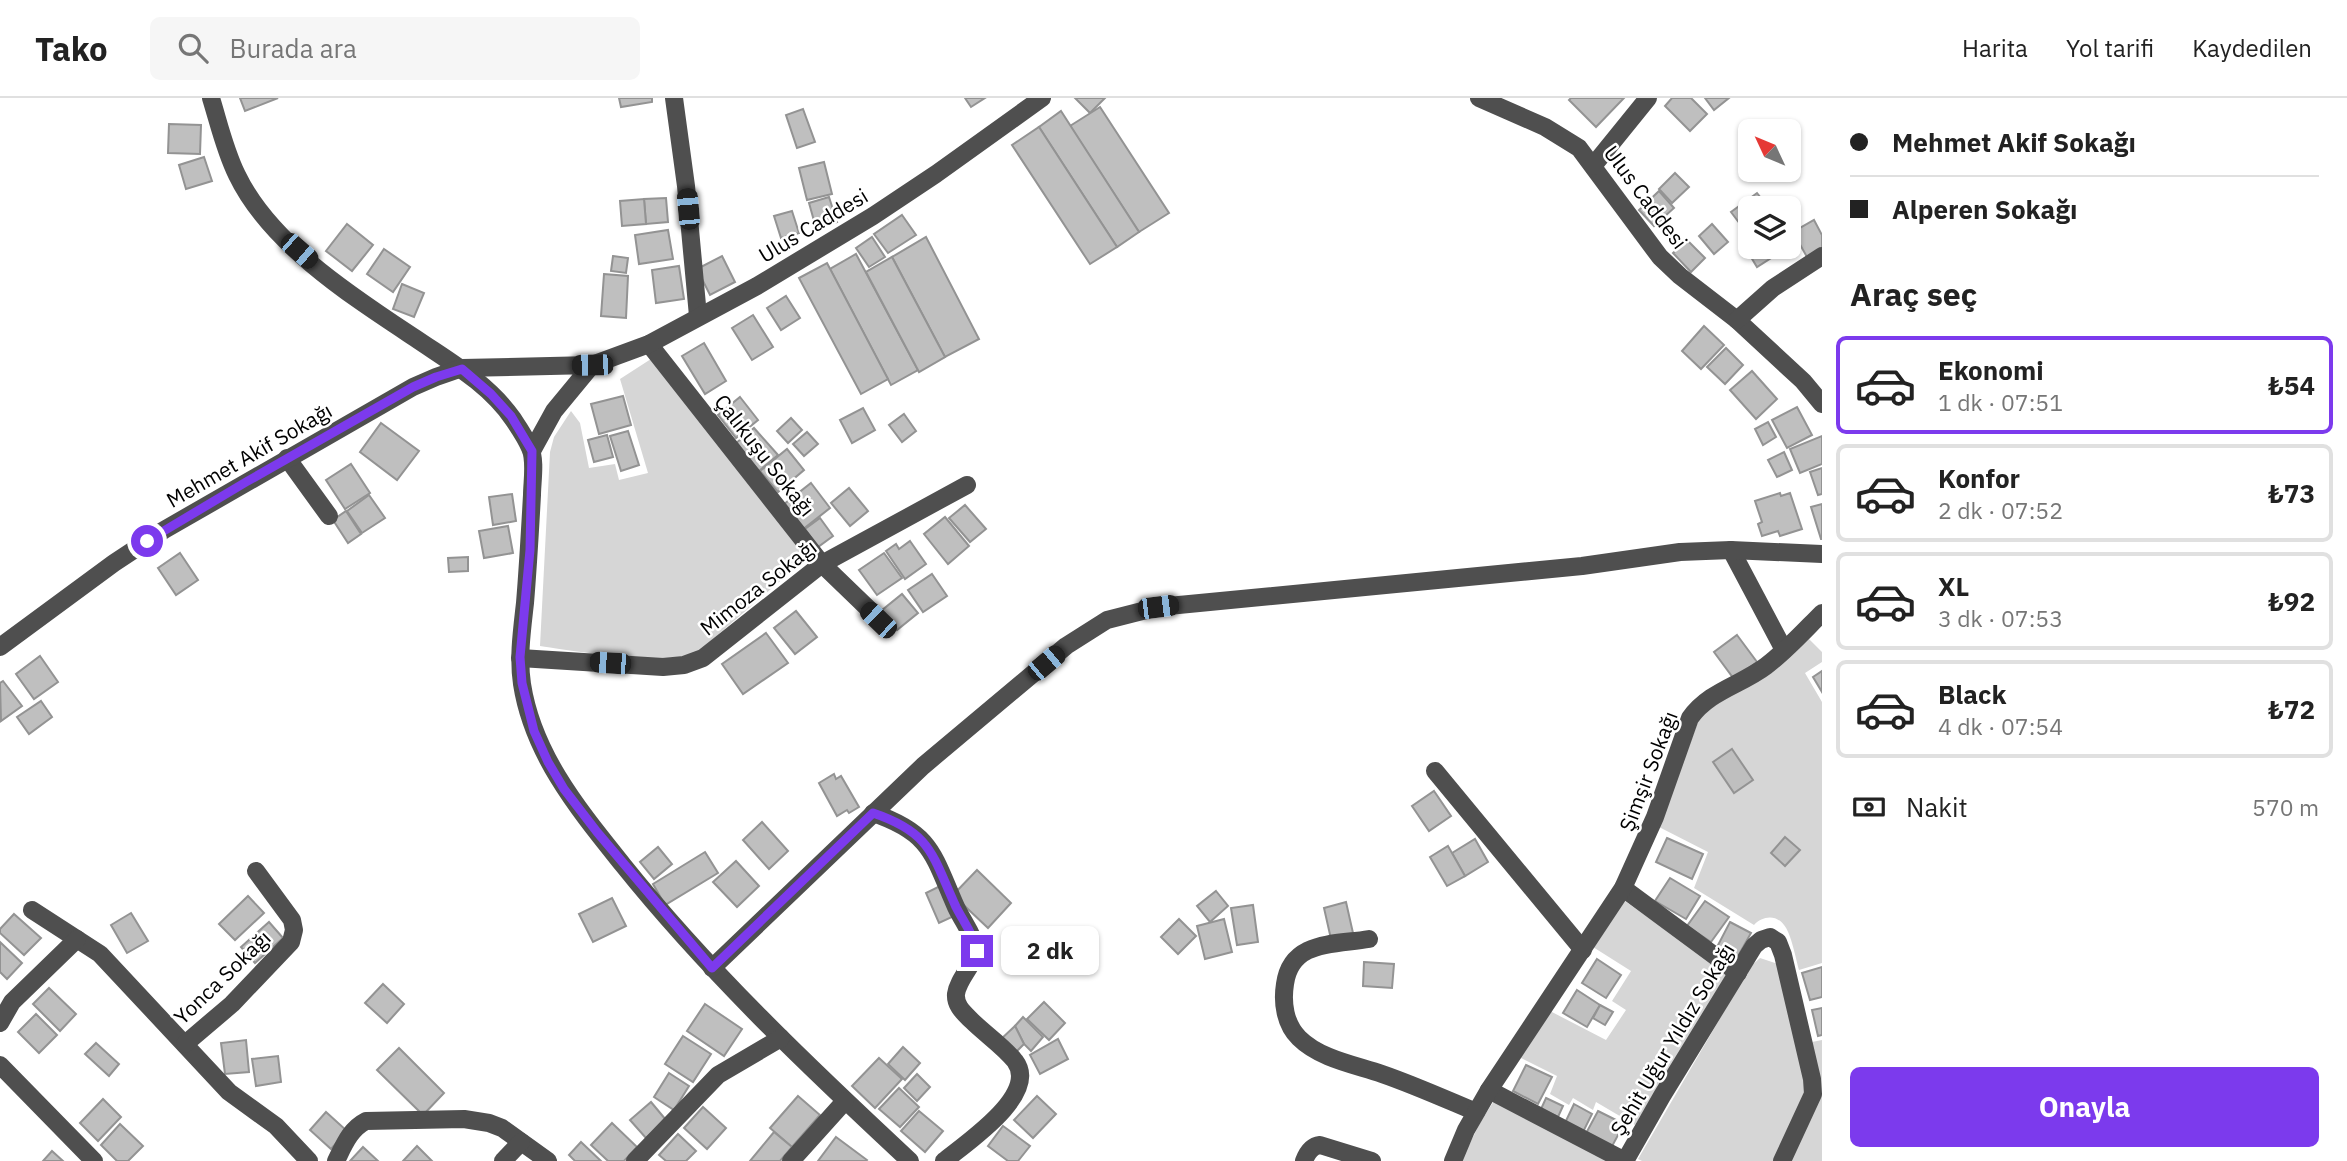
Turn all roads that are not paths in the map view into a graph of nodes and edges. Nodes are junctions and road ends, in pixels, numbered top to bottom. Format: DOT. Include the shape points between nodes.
graph roads {
  1 [pos="211,98"];
  2 [pos="674,98"];
  3 [pos="1042,98"];
  4 [pos="1479,98"];
  5 [pos="1648,98"];
  6 [pos="1593,166"];
  7 [pos="1822,256"];
  8 [pos="698,316"];
  9 [pos="1737,320"];
  10 [pos="649,344"];
  11 [pos="592,365"];
  12 [pos="462,369"];
  13 [pos="1822,404"];
  14 [pos="532,451"];
  15 [pos="287,458"];
  16 [pos="967,485"];
  17 [pos="329,516"];
  18 [pos="1731,550"];
  19 [pos="1822,554"];
  20 [pos="822,564"];
  21 [pos="1822,613"];
  22 [pos="878,620"];
  23 [pos="0,647"];
  24 [pos="1784,650"];
  25 [pos="520,657"];
  26 [pos="1435,771"];
  27 [pos="873,813"];
  28 [pos="256,871"];
  29 [pos="1623,888"];
  30 [pos="32,910"];
  31 [pos="77,939"];
  32 [pos="1369,939"];
  33 [pos="1583,950"];
  34 [pos="712,968"];
  35 [pos="1738,973"];
  36 [pos="0,1023"];
  37 [pos="781,1038"];
  38 [pos="185,1044"];
  39 [pos="0,1065"];
  40 [pos="1489,1090"];
  41 [pos="845,1101"];
  42 [pos="1476,1112"];
  43 [pos="521,1142"];
  44 [pos="94,1161"];
  45 [pos="309,1161"];
  46 [pos="336,1161"];
  47 [pos="503,1161"];
  48 [pos="548,1161"];
  49 [pos="635,1161"];
  50 [pos="791,1161"];
  51 [pos="910,1161"];
  52 [pos="944,1161"];
  53 [pos="1304,1161"];
  54 [pos="1372,1161"];
  55 [pos="1453,1161"];
  56 [pos="1782,1161"];
  1 -- 12 [label="street" via="229,158 264,216 363,303"];
  2 -- 8 [label="street"];
  3 -- 8 [label="street, Ulus Caddesi" via="873,216"];
  4 -- 6 [label="street, Ulus Caddesi" via="1565,137"];
  5 -- 6 [label="street"];
  6 -- 9 [label="street, Ulus Caddesi" via="1660,257"];
  7 -- 9 [label="street" via="1773,288"];
  8 -- 10 [label="street, Ulus Caddesi"];
  9 -- 13 [label="street, Ulus Caddesi"];
  10 -- 11 [label="street, Ulus Caddesi"];
  10 -- 20 [label="street, Çalıkuşu Sokağı"];
  11 -- 12 [label="street, Ulus Caddesi"];
  11 -- 14 [label="street" via="554,411"];
  12 -- 14 [label="street" via="511,416"];
  12 -- 15 [label="street, Mehmet Akif Sokağı" via="413,387"];
  14 -- 25 [label="street" via="530,550"];
  15 -- 17 [label="street"];
  15 -- 23 [label="street, Mehmet Akif Sokağı" via="163,530"];
  16 -- 20 [label="street, Mimoza Sokağı"];
  18 -- 19 [label="street"];
  18 -- 24 [label="street"];
  18 -- 27 [label="street" via="1227,599 1158,607 1107,620 1066,646 984,713"];
  20 -- 22 [label="street, Çalıkuşu Sokağı"];
  20 -- 25 [label="street, Mimoza Sokağı" via="717,649 684,665"];
  21 -- 24 [label="street, Şimşir Sokağı"];
  24 -- 29 [label="street, Şimşir Sokağı" via="1754,674 1710,697 1690,718 1655,817"];
  25 -- 34 [label="street" via="534,731 564,789"];
  26 -- 33 [label="street"];
  27 -- 34 [label="street"];
  27 -- 52 [label="street" via="914,832 933,855 976,943 975,959 956,994 958,1004 1015,1061 1021,1076 1004,1109"];
  28 -- 38 [label="street, Yonca Sokağı" via="292,920 291,942 232,1004"];
  29 -- 33 [label="street, Şimşir Sokağı"];
  29 -- 35 [label="street"];
  30 -- 31 [label="street, Yonca Sokağı"];
  31 -- 36 [label="street" via="12,1002"];
  31 -- 38 [label="street, Yonca Sokağı" via="100,954"];
  32 -- 42 [label="street" via="1305,951 1291,962 1283,996 1294,1033 1324,1054"];
  33 -- 40 [label="street, Şimşir Sokağı"];
  34 -- 37 [label="street"];
  35 -- 40 [label="street, Şehit Uğur Yıldız Sokağı" via="1625,1161"];
  35 -- 56 [label="street, Şehit Uğur Yıldız Sokağı" via="1761,940 1770,937 1778,942 1808,1053 1813,1094"];
  37 -- 41 [label="street"];
  37 -- 49 [label="street" via="718,1076"];
  38 -- 45 [label="street, Yonca Sokağı" via="229,1092 276,1126"];
  39 -- 44 [label="street"];
  40 -- 42 [label="street, Şimşir Sokağı"];
  41 -- 50 [label="street"];
  41 -- 51 [label="street"];
  42 -- 55 [label="street, Şimşir Sokağı"];
  43 -- 46 [label="street" via="502,1128 464,1119 366,1121 349,1136"];
  43 -- 47 [label="street"];
  43 -- 48 [label="street"];
  53 -- 54 [label="street" via="1310,1150 1321,1145"];
}
